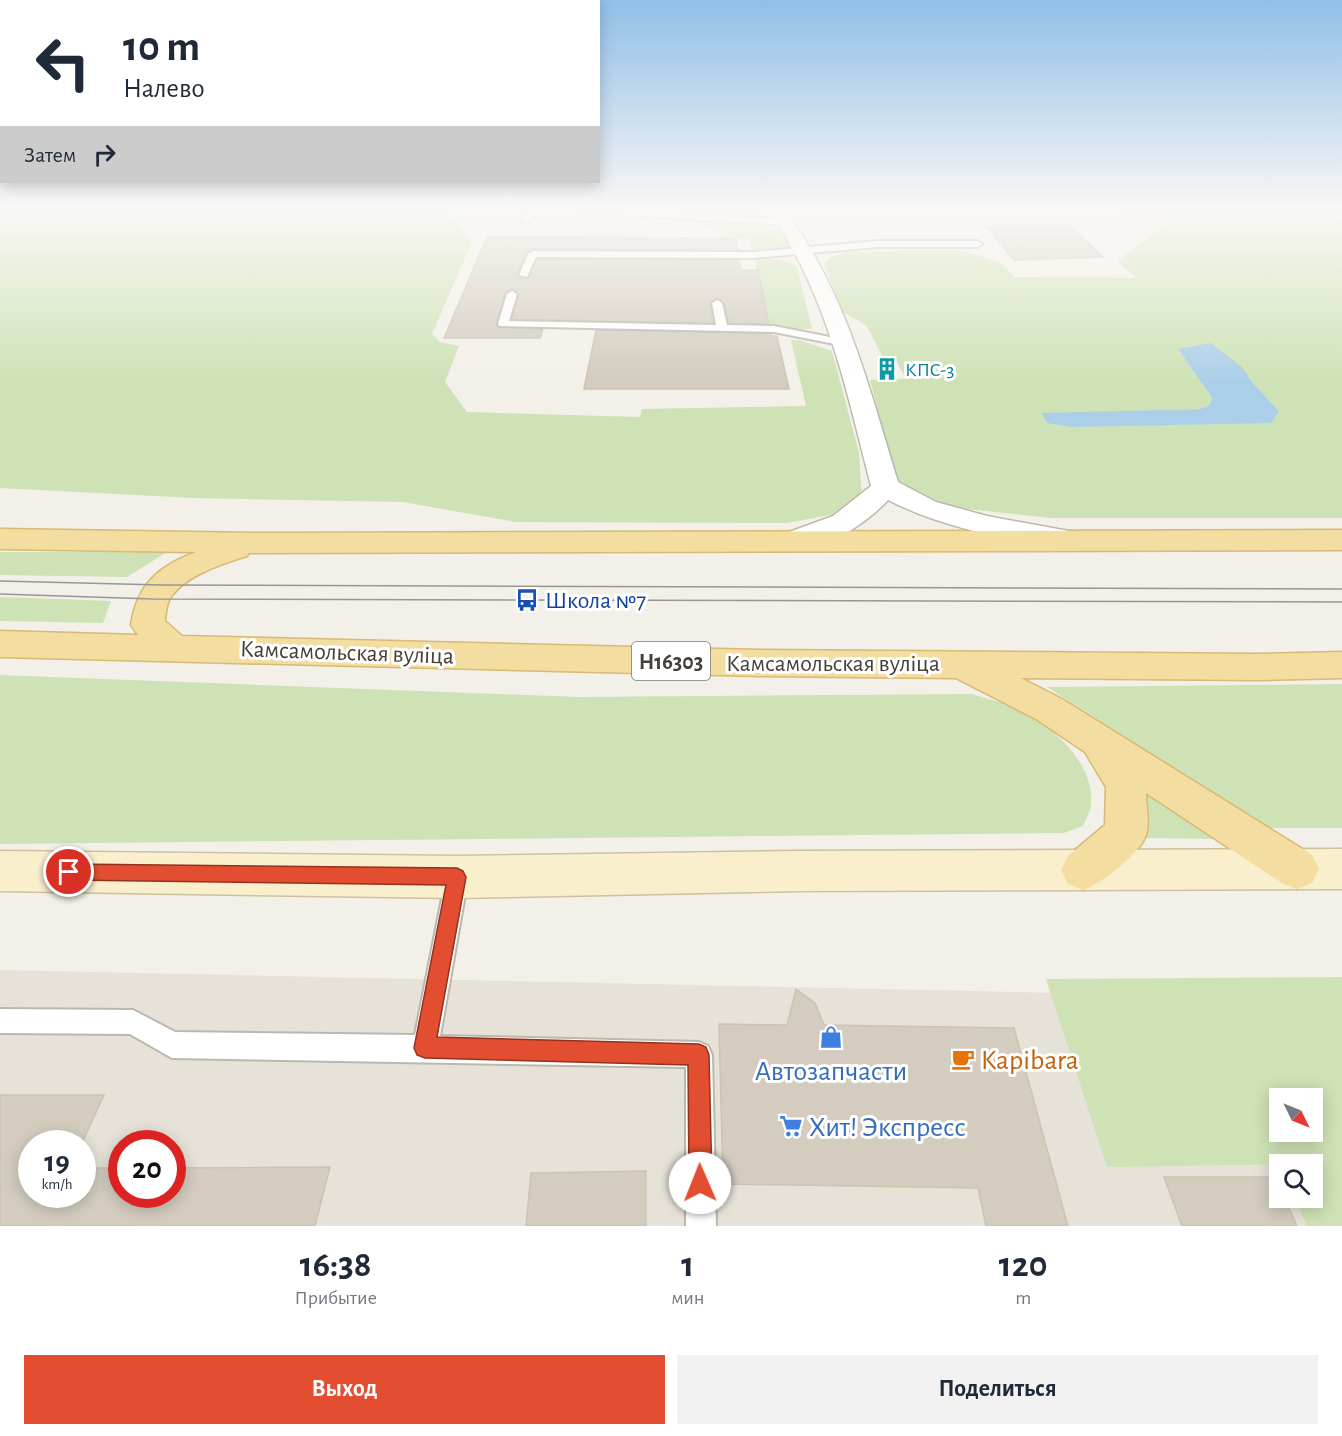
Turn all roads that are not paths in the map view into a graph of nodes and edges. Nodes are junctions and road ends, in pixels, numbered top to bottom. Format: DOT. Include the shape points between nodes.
graph roads {
  1 [pos="527,267"];
  2 [pos="813,267"];
  3 [pos="524,275"];
  4 [pos="512,294"];
  5 [pos="717,303"];
  6 [pos="722,328"];
  7 [pos="845,343"];
  8 [pos="885,487"];
  9 [pos="0,539"];
  10 [pos="1065,539"];
  11 [pos="1342,540"];
  12 [pos="792,542"];
  13 [pos="261,543"];
  14 [pos="0,644"];
  15 [pos="174,648"];
  16 [pos="959,664"];
  17 [pos="1342,665"];
  18 [pos="1097,740"];
  19 [pos="1297,869"];
  20 [pos="1342,869"];
  21 [pos="1083,870"];
  22 [pos="0,871"];
  23 [pos="457,877"];
  24 [pos="0,1021"];
  25 [pos="425,1048"];
  26 [pos="701,1226"];
  1 -- 3 [label="lane"];
  2 -- 7 [label="street"];
  4 -- 6 [label="lane" via="503,324"];
  5 -- 6 [label="lane"];
  6 -- 7 [label="lane" via="774,329"];
  7 -- 8 [label="street"];
  8 -- 10 [label="street" via="926,508 985,525"];
  8 -- 12 [label="street" via="847,523"];
  9 -- 13 [label="main road"];
  10 -- 11 [label="main road"];
  10 -- 12 [label="main road"];
  12 -- 13 [label="main road"];
  13 -- 15 [label="main road" via="208,557 162,585 153,599 148,625"];
  14 -- 15 [label="main road, Камсамольская вуліца / Н16303"];
  15 -- 16 [label="main road, Камсамольская вуліца / Н16303" via="760,663"];
  16 -- 17 [label="main road, Камсамольская вуліца / Н16303"];
  16 -- 18 [label="main road" via="1049,709"];
  18 -- 19 [label="main road"];
  18 -- 21 [label="main road" via="1126,785 1126,833"];
  19 -- 20 [label="street"];
  19 -- 21 [label="street"];
  21 -- 23 [label="street" via="809,870"];
  22 -- 23 [label="street"];
  23 -- 25 [label="lane"];
  24 -- 25 [label="lane" via="133,1022 172,1045"];
  25 -- 26 [label="lane" via="699,1055"];
}
